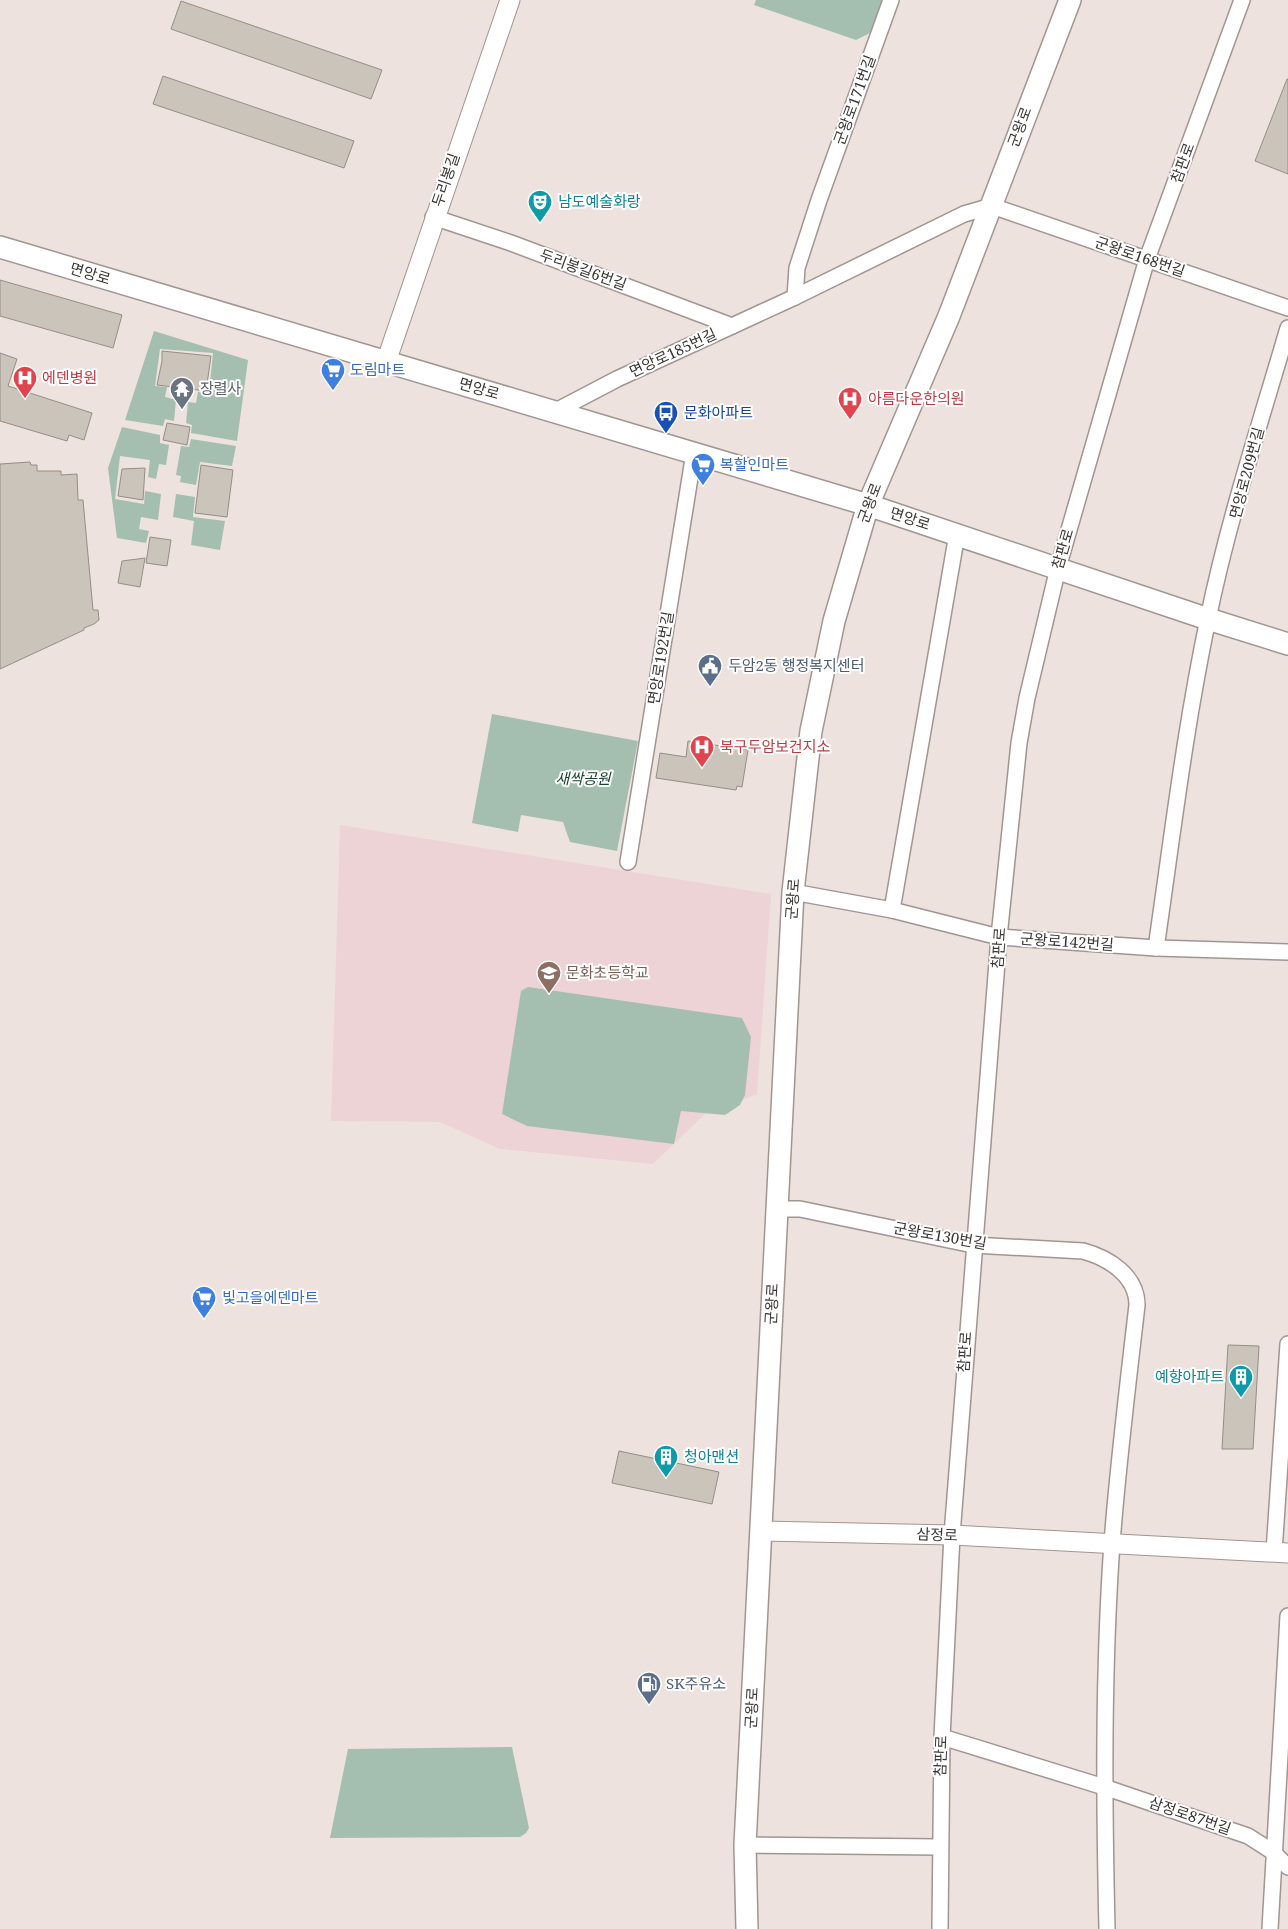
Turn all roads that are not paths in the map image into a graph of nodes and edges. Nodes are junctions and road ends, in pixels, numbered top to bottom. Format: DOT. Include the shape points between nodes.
graph roads {
  1 [pos="510,0"];
  2 [pos="891,0"];
  3 [pos="1070,0"];
  4 [pos="1242,0"];
  5 [pos="992,206"];
  6 [pos="433,217"];
  7 [pos="0,247"];
  8 [pos="1147,260"];
  9 [pos="794,297"];
  10 [pos="1288,308"];
  11 [pos="732,326"];
  12 [pos="1288,328"];
  13 [pos="386,362"];
  14 [pos="554,412"];
  15 [pos="694,453"];
  16 [pos="868,505"];
  17 [pos="957,534"];
  18 [pos="1058,568"];
  19 [pos="1208,619"];
  20 [pos="1288,644"];
  21 [pos="628,862"];
  22 [pos="793,892"];
  23 [pos="892,910"];
  24 [pos="999,937"];
  25 [pos="1156,948"];
  26 [pos="1288,952"];
  27 [pos="776,1208"];
  28 [pos="973,1245"];
  29 [pos="1288,1344"];
  30 [pos="761,1530"];
  31 [pos="952,1535"];
  32 [pos="1112,1543"];
  33 [pos="1281,1552"];
  34 [pos="1288,1616"];
  35 [pos="1285,1726"];
  36 [pos="942,1737"];
  37 [pos="1104,1787"];
  38 [pos="745,1844"];
  39 [pos="939,1847"];
  40 [pos="1273,1852"];
  41 [pos="1288,1867"];
  42 [pos="747,1929"];
  43 [pos="940,1929"];
  44 [pos="1107,1929"];
  45 [pos="1270,1929"];
  1 -- 6 [label="street, 두리봉길"];
  2 -- 9 [label="street, 군왕로171번길" via="819,200 797,268"];
  3 -- 5 [label="main road, 군왕로"];
  4 -- 8 [label="street, 참판로"];
  5 -- 8 [label="street, 군왕로168번길"];
  5 -- 9 [label="street, 면앙로185번길" via="964,214"];
  5 -- 16 [label="main road, 군왕로"];
  6 -- 11 [label="street, 두리봉길6번길"];
  6 -- 13 [label="street, 두리봉길"];
  7 -- 13 [label="main road, 면앙로"];
  8 -- 10 [label="street, 군왕로168번길"];
  8 -- 18 [label="street, 참판로"];
  9 -- 11 [label="street, 면앙로185번길"];
  11 -- 14 [label="street, 면앙로185번길"];
  12 -- 19 [label="street, 면앙로209번길"];
  13 -- 14 [label="main road, 면앙로"];
  14 -- 15 [label="main road, 면앙로"];
  15 -- 16 [label="main road, 면앙로"];
  15 -- 21 [label="street, 면앙로192번길"];
  16 -- 17 [label="main road, 면앙로"];
  16 -- 22 [label="main road, 군왕로" via="834,621 815,712 804,781"];
  17 -- 18 [label="main road, 면앙로"];
  17 -- 23 [label="street"];
  18 -- 19 [label="main road, 면앙로"];
  18 -- 24 [label="street, 참판로" via="1019,743"];
  19 -- 20 [label="main road, 면앙로"];
  19 -- 25 [label="street"];
  22 -- 23 [label="street, 군왕로142번길"];
  22 -- 27 [label="main road, 군왕로"];
  23 -- 24 [label="street, 군왕로142번길"];
  24 -- 25 [label="street, 군왕로142번길"];
  24 -- 28 [label="street, 참판로"];
  25 -- 26 [label="street, 군왕로142번길"];
  27 -- 28 [label="street, 군왕로130번길" via="800,1209"];
  27 -- 30 [label="main road, 군왕로"];
  28 -- 31 [label="street, 참판로"];
  28 -- 32 [label="street, 군왕로130번길" via="1082,1251 1110,1262 1133,1285 1136,1305"];
  29 -- 33 [label="street"];
  30 -- 31 [label="street, 삼정로"];
  30 -- 38 [label="main road, 군왕로"];
  31 -- 32 [label="street, 삼정로"];
  31 -- 36 [label="street, 참판로"];
  32 -- 33 [label="street, 삼정로"];
  32 -- 37 [label="street"];
  34 -- 35 [label="street"];
  35 -- 40 [label="street"];
  36 -- 37 [label="street, 삼정로87번길"];
  36 -- 39 [label="street, 참판로"];
  37 -- 40 [label="street, 삼정로87번길" via="1248,1836"];
  37 -- 44 [label="street"];
  38 -- 39 [label="street"];
  38 -- 42 [label="main road, 군왕로"];
  39 -- 43 [label="street, 참판로"];
  40 -- 41 [label="street, 삼정로87번길"];
  40 -- 45 [label="street"];
}
